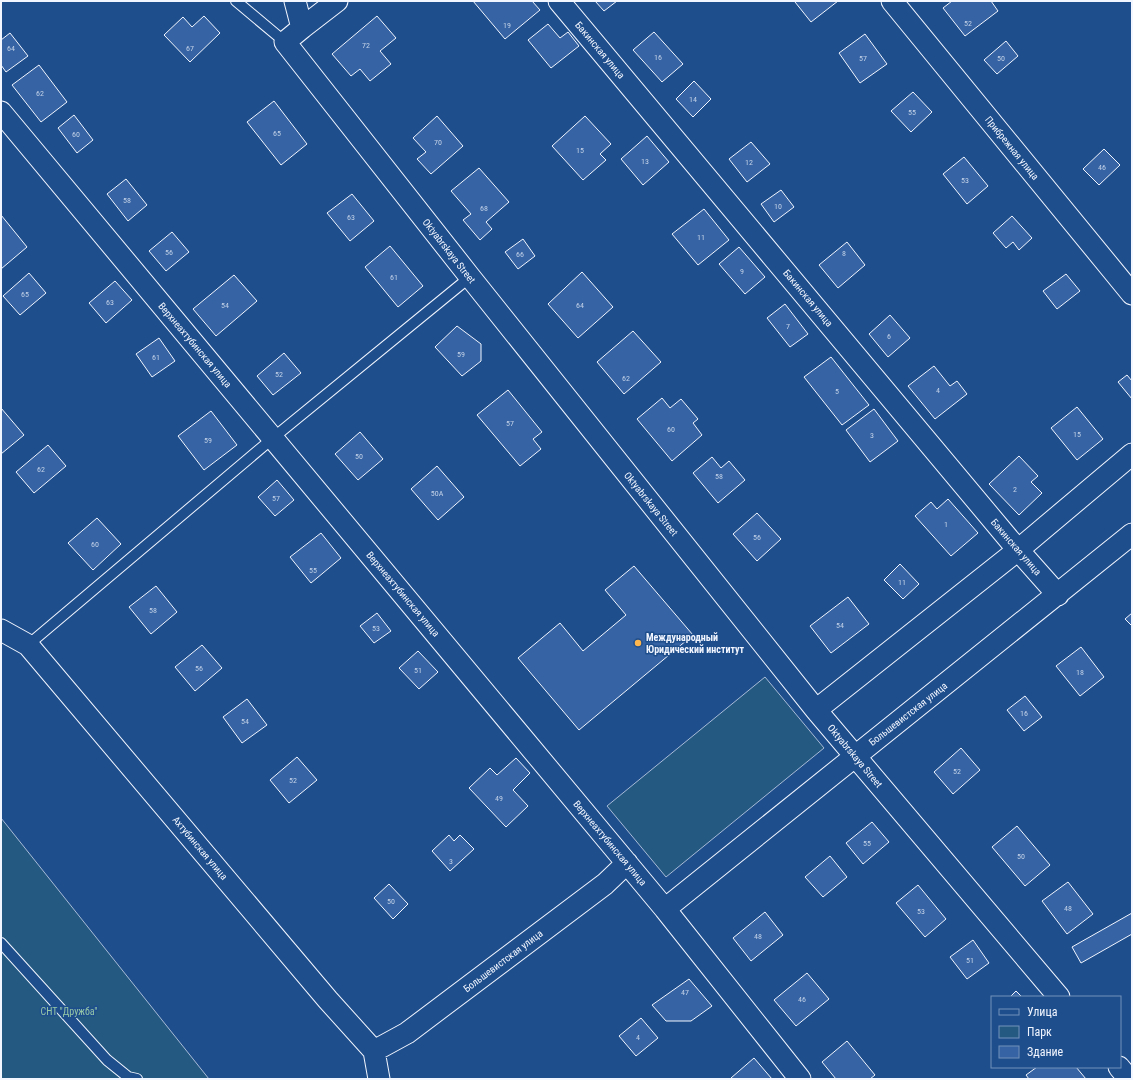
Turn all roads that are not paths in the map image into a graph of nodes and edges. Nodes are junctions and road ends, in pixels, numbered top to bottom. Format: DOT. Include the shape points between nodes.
graph roads {
  1 [pos="236,1"];
  2 [pos="295,1"];
  3 [pos="337,1"];
  4 [pos="559,1"];
  5 [pos="892,1"];
  6 [pos="302,28"];
  7 [pos="285,42"];
  8 [pos="1,112"];
  9 [pos="470,277"];
  10 [pos="1132,294"];
  11 [pos="273,438"];
  12 [pos="1132,454"];
  13 [pos="1132,534"];
  14 [pos="1018,550"];
  15 [pos="1058,595"];
  16 [pos="1,630"];
  17 [pos="28,645"];
  18 [pos="816,710"];
  19 [pos="855,756"];
  20 [pos="627,863"];
  21 [pos="665,909"];
  22 [pos="1,943"];
  23 [pos="1059,996"];
  24 [pos="374,1051"];
  25 [pos="1120,1068"];
  26 [pos="137,1079"];
  27 [pos="379,1079"];
  28 [pos="800,1079"];
  29 [pos="1129,1079"];
  1 -- 7 [label="lane"];
  2 -- 6 [label="street"];
  3 -- 6 [label="street"];
  4 -- 14 [label="street, Бакинская улица"];
  5 -- 10 [label="street, Прибрежная улица"];
  6 -- 7 [label="street"];
  7 -- 9 [label="street, Oktyabrskaya Street"];
  8 -- 11 [label="street, Верхнеахтубинская улица"];
  9 -- 11 [label="lane"];
  9 -- 18 [label="street, Oktyabrskaya Street"];
  11 -- 17 [label="lane"];
  11 -- 20 [label="street, Верхнеахтубинская улица"];
  12 -- 14 [label="street"];
  13 -- 15 [label="street, Большевистская улица"];
  14 -- 15 [label="street, Бакинская улица"];
  14 -- 18 [label="street"];
  15 -- 19 [label="street, Большевистская улица"];
  16 -- 17 [label="street, Ахтубинская улица"];
  17 -- 24 [label="street, Ахтубинская улица"];
  18 -- 19 [label="street, Oktyabrskaya Street"];
  19 -- 21 [label="street, Большевистская улица"];
  19 -- 23 [label="street, Oktyabrskaya Street"];
  20 -- 21 [label="street, Верхнеахтубинская улица"];
  20 -- 24 [label="street, Большевистская улица" via="605,884 413,1028"];
  21 -- 28 [label="street, Верхнеахтубинская улица"];
  22 -- 26 [label="lane" via="107,1060 128,1077"];
  24 -- 27 [label="street"];
  25 -- 29 [label="street"];
}
